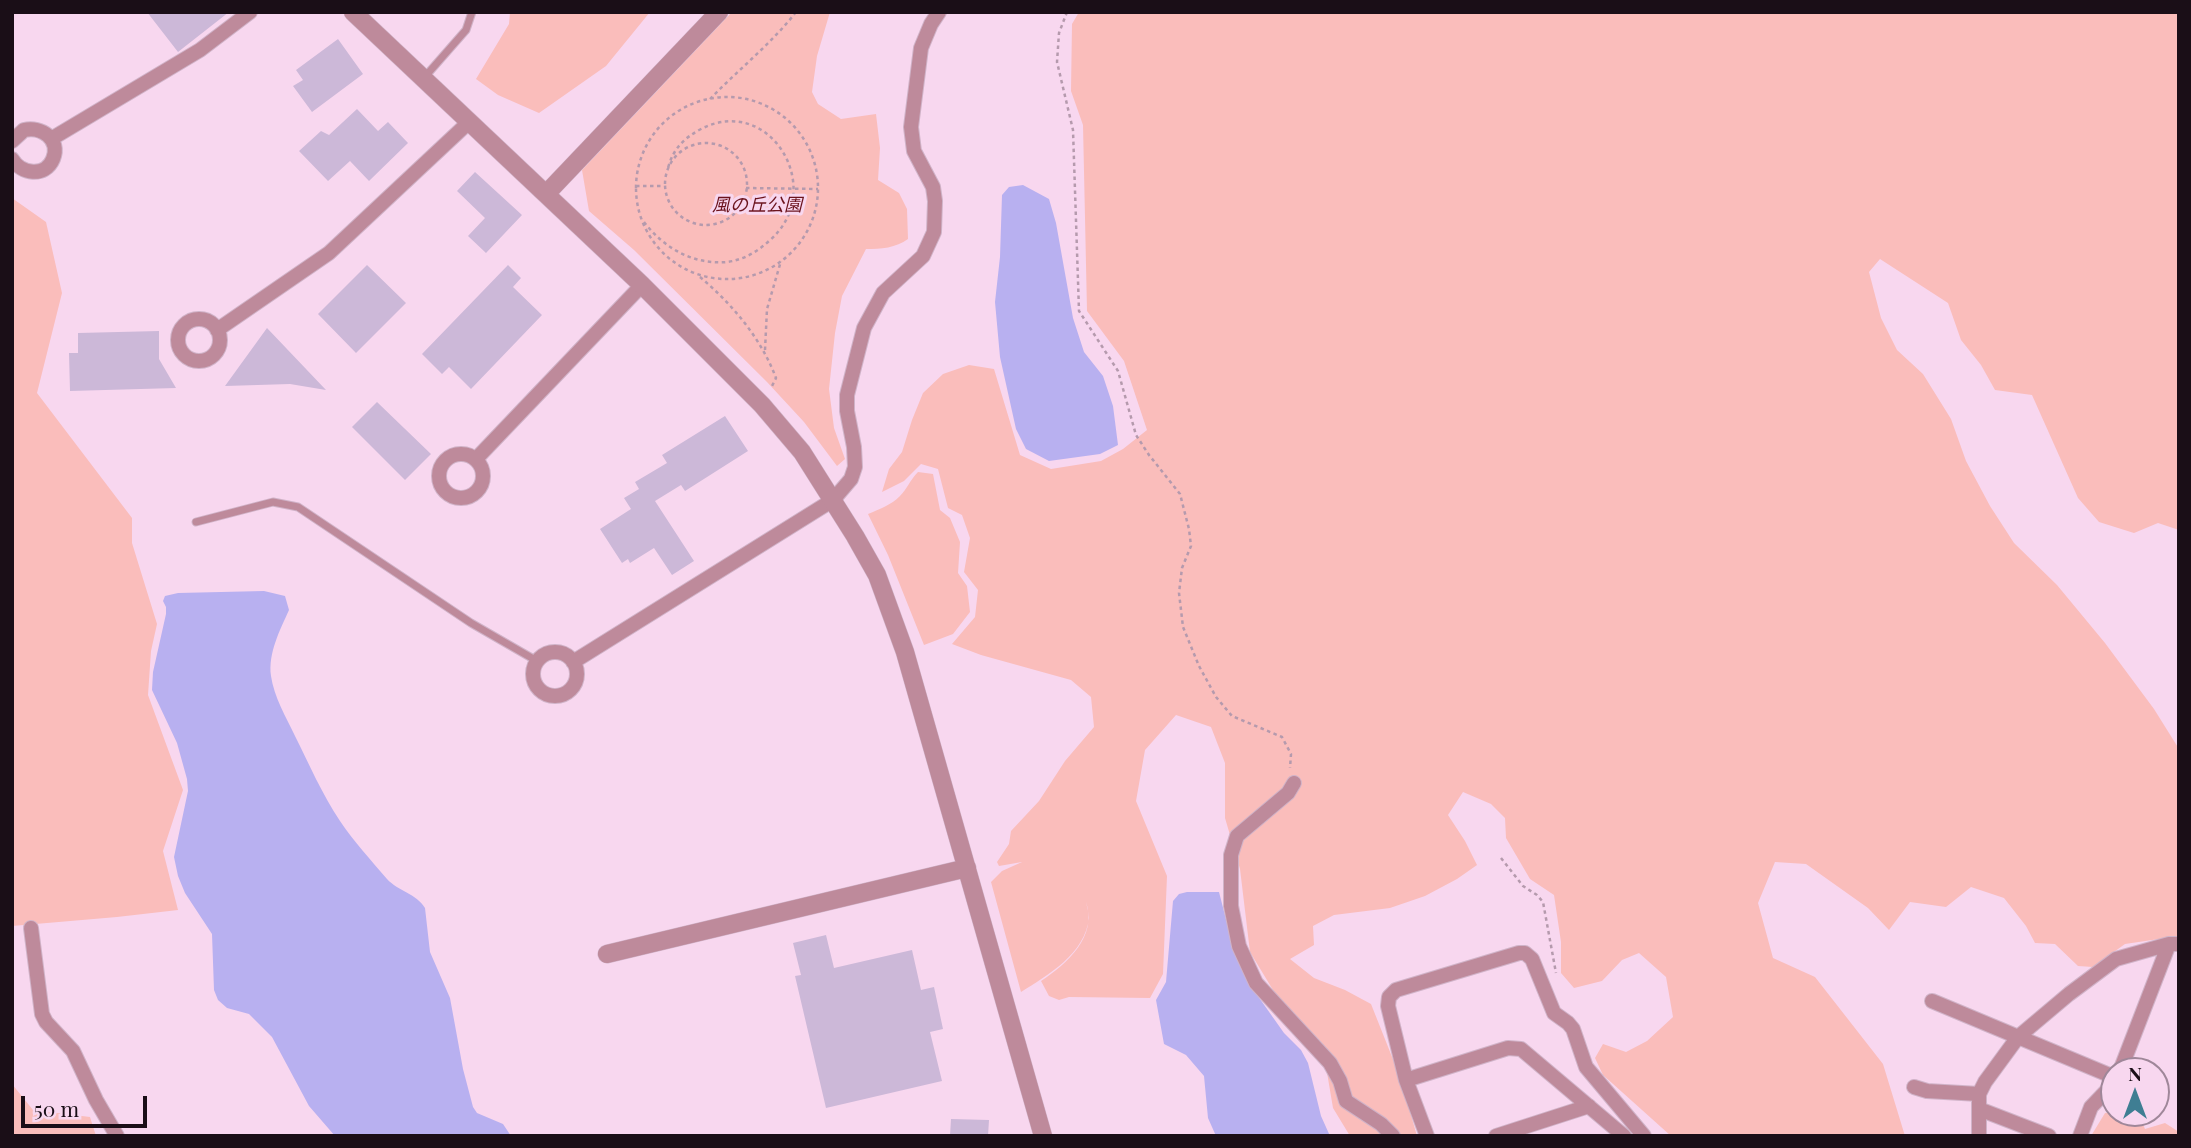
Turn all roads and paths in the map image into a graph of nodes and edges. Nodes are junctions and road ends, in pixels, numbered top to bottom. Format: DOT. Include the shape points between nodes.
graph roads {
  1 [pos="250,12"];
  2 [pos="353,12"];
  3 [pos="472,12"];
  4 [pos="719,12"];
  5 [pos="796,12"];
  6 [pos="939,12"];
  7 [pos="1067,12"];
  8 [pos="423,80"];
  9 [pos="710,99"];
  10 [pos="468,123"];
  11 [pos="51,139"];
  12 [pos="12,141"];
  13 [pos="12,159"];
  14 [pos="668,168"];
  15 [pos="636,186"];
  16 [pos="665,186"];
  17 [pos="746,188"];
  18 [pos="794,188"];
  19 [pos="818,189"];
  20 [pos="546,194"];
  21 [pos="642,219"];
  22 [pos="781,261"];
  23 [pos="699,277"];
  24 [pos="642,285"];
  25 [pos="218,330"];
  26 [pos="765,351"];
  27 [pos="769,391"];
  28 [pos="476,460"];
  29 [pos="833,500"];
  30 [pos="196,522"];
  31 [pos="537,661"];
  32 [pos="573,662"];
  33 [pos="1294,783"];
  34 [pos="1501,858"];
  35 [pos="967,868"];
  36 [pos="31,928"];
  37 [pos="2174,944"];
  38 [pos="607,954"];
  39 [pos="1556,972"];
  40 [pos="1932,1001"];
  41 [pos="2018,1037"];
  42 [pos="2126,1057"];
  43 [pos="2100,1071"];
  44 [pos="1406,1080"];
  45 [pos="1914,1087"];
  46 [pos="1979,1094"];
  47 [pos="2100,1098"];
  48 [pos="1589,1106"];
  49 [pos="1979,1110"];
  50 [pos="117,1136"];
  51 [pos="1043,1136"];
  52 [pos="1393,1136"];
  53 [pos="1427,1136"];
  54 [pos="1496,1136"];
  55 [pos="1624,1136"];
  56 [pos="1644,1136"];
  57 [pos="1979,1136"];
  58 [pos="2049,1136"];
  59 [pos="2080,1136"];
  1 -- 11 [label="street" via="200,50"];
  2 -- 8 [label="street"];
  3 -- 8 [label="lane" via="466,30"];
  4 -- 20 [label="street"];
  5 -- 9 [label="path"];
  6 -- 29 [label="street" via="921,48 911,127 914,151 933,187 934,232 923,256 883,293 864,328 847,394 855,467"];
  7 -- 33 [label="path" via="1059,33 1057,62 1073,130 1079,311 1118,371 1136,435 1180,494 1191,546 1179,593 1184,627 1199,666 1232,716 1282,737 1291,754"];
  8 -- 10 [label="street"];
  9 -- 15 [label="path" via="692,104 658,128 641,158"];
  9 -- 19 [label="path" via="747,99 785,118 811,153"];
  10 -- 20 [label="street"];
  10 -- 25 [label="street" via="330,253"];
  11 -- 12 [label="street" via="32,128"];
  11 -- 13 [label="street" via="53,159 44,169 23,170"];
  14 -- 16 [label="path"];
  14 -- 17 [label="path" via="690,146 716,144 738,159 746,174"];
  14 -- 18 [label="path" via="676,148 695,132 736,122 772,137 790,164"];
  15 -- 16 [label="path"];
  15 -- 21 [label="path"];
  16 -- 17 [label="path" via="678,214 708,225 732,215"];
  17 -- 18 [label="path"];
  18 -- 19 [label="path"];
  18 -- 21 [label="path" via="781,229 758,251 738,260 689,258 659,239"];
  19 -- 22 [label="path" via="809,228"];
  20 -- 24 [label="street"];
  21 -- 22 [label="path" via="659,249 700,275 742,278"];
  22 -- 26 [label="path" via="767,309"];
  23 -- 26 [label="path" via="719,293"];
  24 -- 28 [label="street"];
  24 -- 29 [label="street" via="762,405"];
  26 -- 27 [label="path" via="776,378"];
  29 -- 32 [label="street"];
  29 -- 35 [label="street" via="877,575 891,610"];
  30 -- 31 [label="lane" via="273,502 298,507 471,623"];
  31 -- 32 [label="street" via="557,652"];
  31 -- 32 [label="street" via="532,674 537,688 549,696 563,695 574,686 577,672"];
  33 -- 52 [label="street" via="1237,836 1231,855 1231,906 1239,946 1256,983 1330,1063 1346,1101"];
  34 -- 39 [label="path" via="1542,902"];
  35 -- 38 [label="street"];
  35 -- 51 [label="street"];
  36 -- 50 [label="street" via="42,1014 73,1051"];
  37 -- 41 [label="street" via="2116,959"];
  37 -- 42 [label="street"];
  40 -- 41 [label="street"];
  41 -- 43 [label="street"];
  41 -- 46 [label="street"];
  44 -- 48 [label="street" via="1516,1048"];
  44 -- 53 [label="street"];
  44 -- 56 [label="street" via="1388,1006 1392,993 1525,953 1532,959 1554,1013 1573,1029 1586,1067"];
  45 -- 46 [label="street"];
  46 -- 49 [label="street"];
  47 -- 59 [label="street" via="2091,1107"];
  48 -- 54 [label="street"];
  48 -- 55 [label="street"];
  49 -- 57 [label="street"];
  49 -- 58 [label="street"];
}
